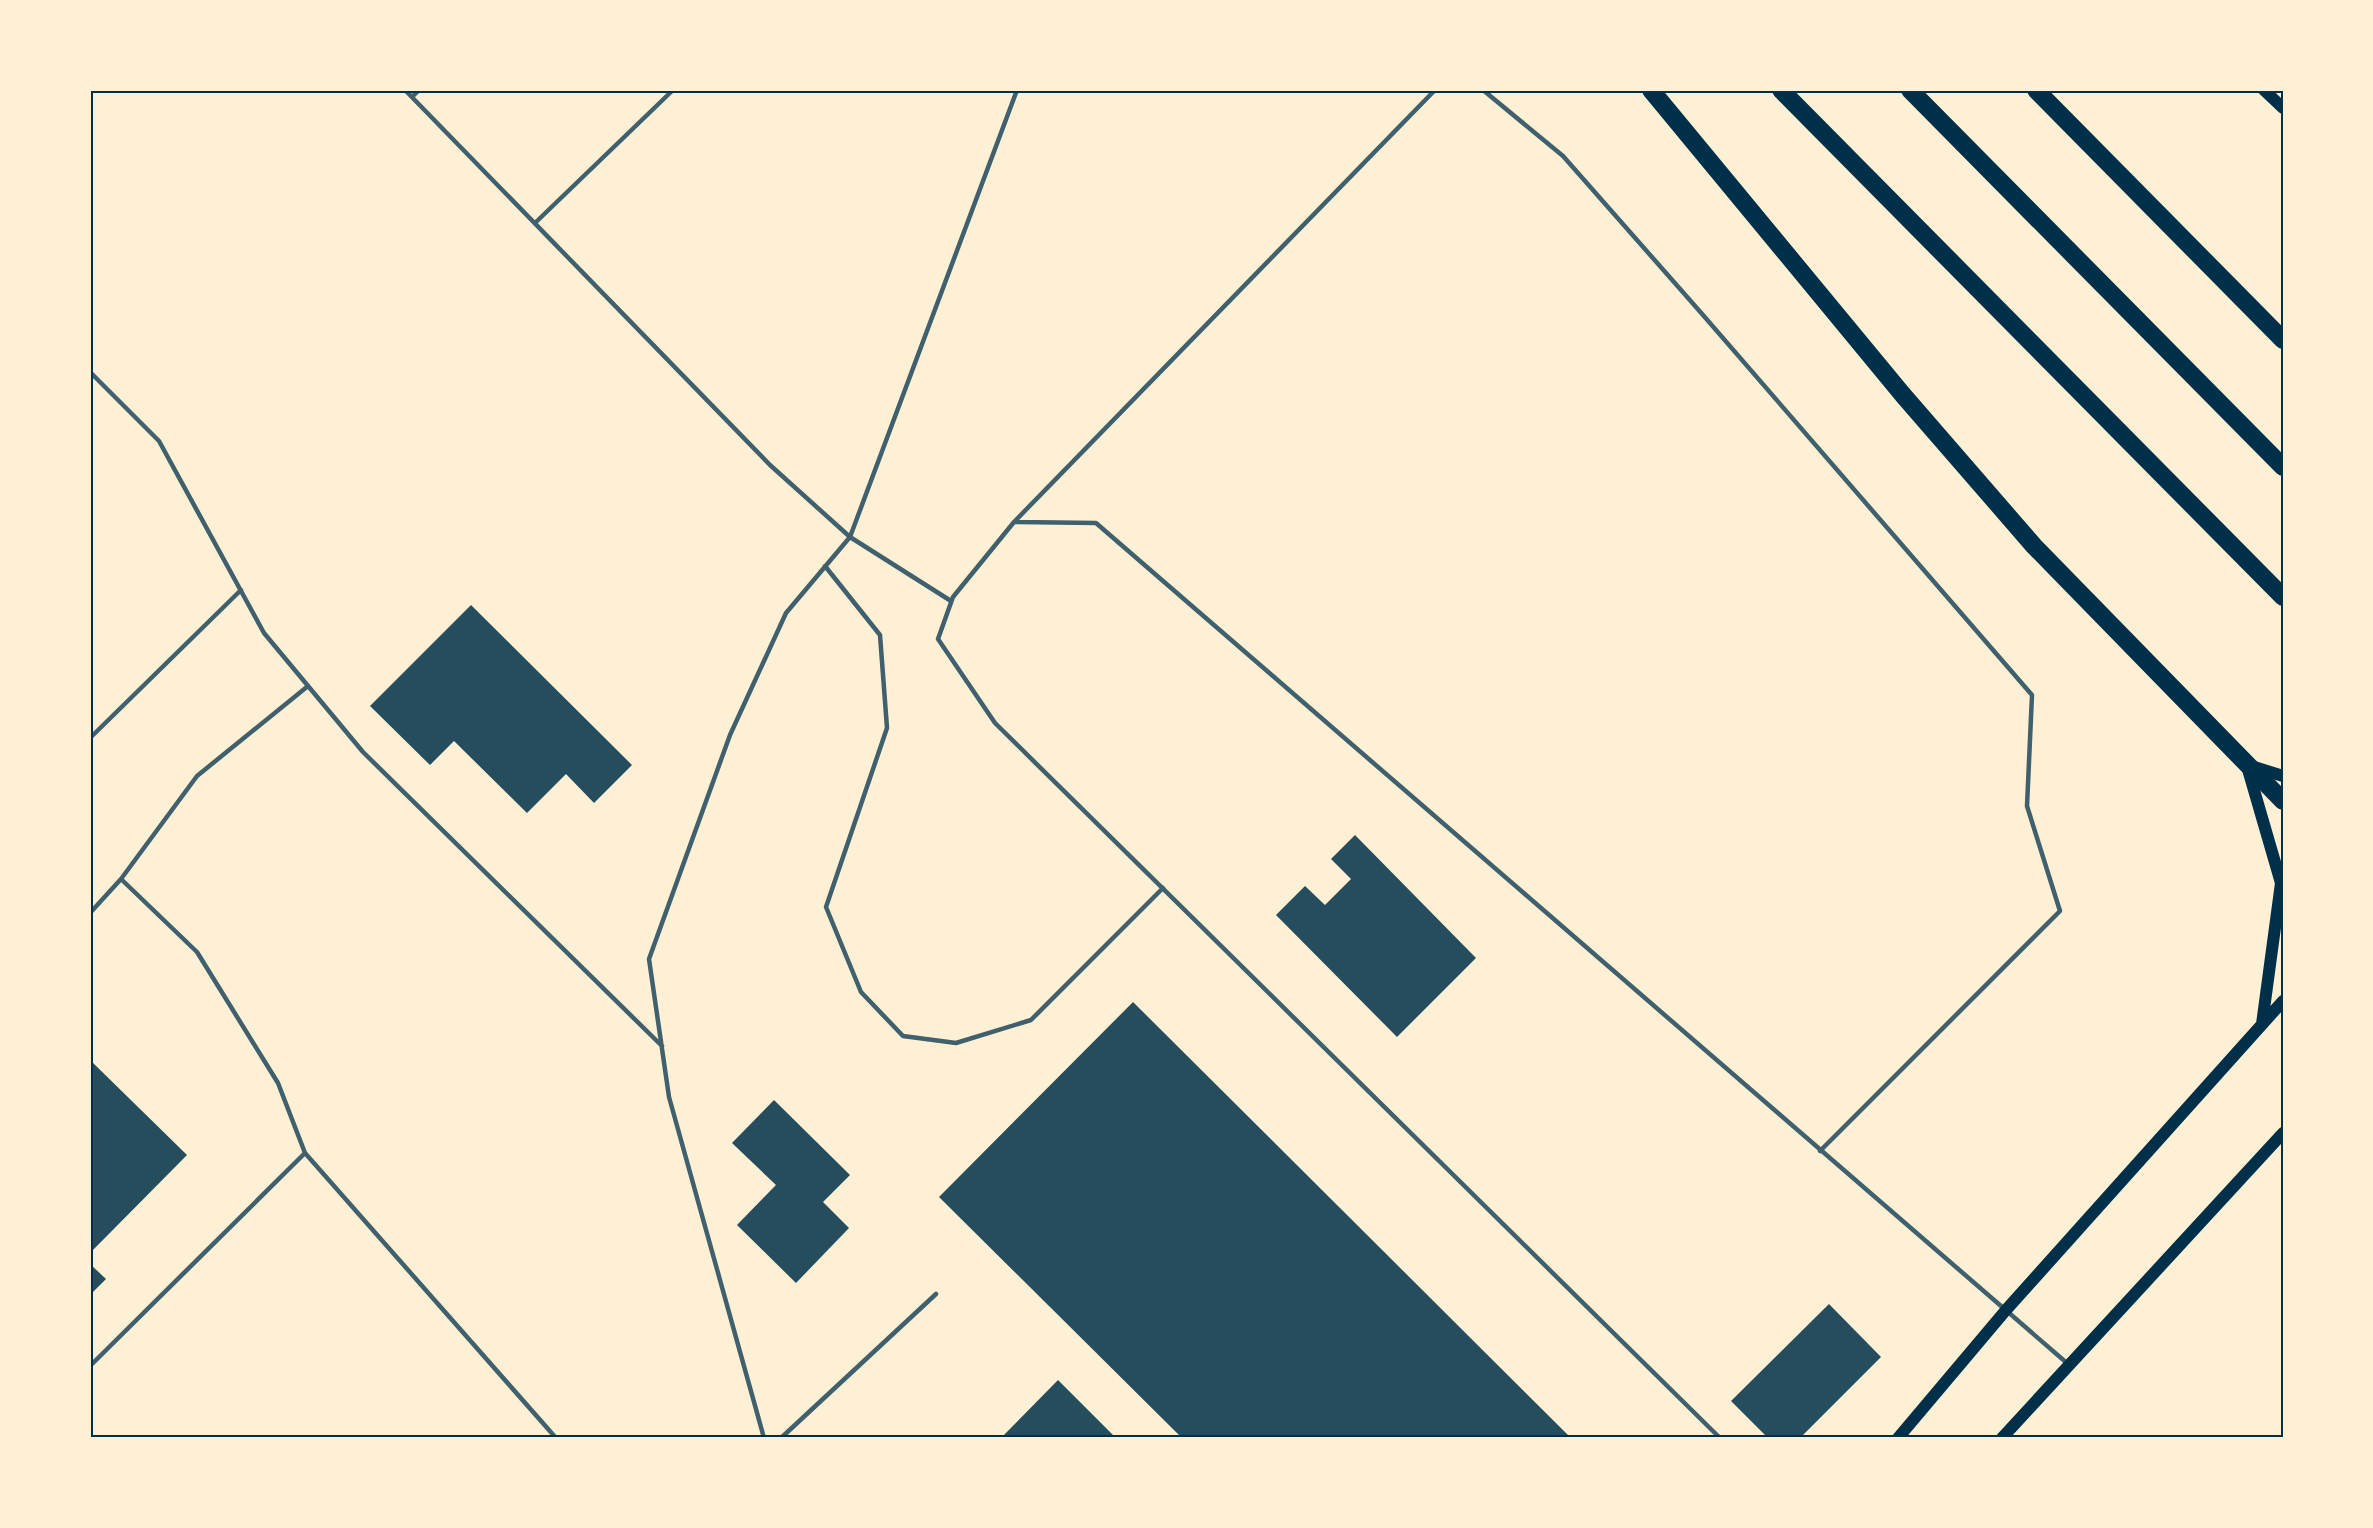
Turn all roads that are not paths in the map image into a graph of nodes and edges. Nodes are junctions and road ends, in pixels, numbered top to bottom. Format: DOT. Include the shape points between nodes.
graph roads {
  1 [pos="405,90"];
  2 [pos="419,90"];
  3 [pos="673,90"];
  4 [pos="1017,90"];
  5 [pos="1435,90"];
  6 [pos="1483,90"];
  7 [pos="1651,90"];
  8 [pos="1781,90"];
  9 [pos="1910,90"];
  10 [pos="2036,90"];
  11 [pos="2264,90"];
  12 [pos="412,97"];
  13 [pos="2283,108"];
  14 [pos="535,223"];
  15 [pos="2283,340"];
  16 [pos="90,372"];
  17 [pos="2283,467"];
  18 [pos="1014,522"];
  19 [pos="850,537"];
  20 [pos="825,566"];
  21 [pos="241,590"];
  22 [pos="2283,597"];
  23 [pos="951,601"];
  24 [pos="308,686"];
  25 [pos="90,738"];
  26 [pos="2247,765"];
  27 [pos="2283,776"];
  28 [pos="2283,801"];
  29 [pos="121,879"];
  30 [pos="1163,888"];
  31 [pos="90,913"];
  32 [pos="2283,1001"];
  33 [pos="2262,1024"];
  34 [pos="662,1046"];
  35 [pos="2283,1133"];
  36 [pos="1820,1151"];
  37 [pos="305,1153"];
  38 [pos="936,1294"];
  39 [pos="2006,1310"];
  40 [pos="2070,1365"];
  41 [pos="90,1366"];
  42 [pos="556,1438"];
  43 [pos="764,1438"];
  44 [pos="781,1438"];
  45 [pos="1720,1438"];
  46 [pos="1898,1438"];
  47 [pos="2002,1438"];
  1 -- 12 [label="lane"];
  2 -- 12 [label="lane"];
  3 -- 14 [label="lane"];
  4 -- 19 [label="lane"];
  5 -- 18 [label="lane"];
  6 -- 36 [label="lane" via="1563,156 2032,695 2027,806 2060,912"];
  7 -- 26 [label="highway" via="1903,396 2034,546"];
  8 -- 22 [label="highway"];
  9 -- 17 [label="highway"];
  10 -- 15 [label="highway"];
  11 -- 13 [label="main road"];
  12 -- 14 [label="lane"];
  14 -- 19 [label="lane" via="770,465"];
  16 -- 21 [label="lane" via="159,441"];
  18 -- 23 [label="lane"];
  18 -- 36 [label="lane" via="1096,523"];
  19 -- 20 [label="lane"];
  19 -- 23 [label="lane"];
  20 -- 30 [label="lane" via="880,634 886,728 826,907 861,992 903,1036 956,1043 1031,1020"];
  20 -- 34 [label="lane" via="786,613 730,735 649,959"];
  21 -- 24 [label="lane" via="264,633"];
  21 -- 25 [label="lane"];
  23 -- 30 [label="lane" via="938,639 994,723"];
  24 -- 29 [label="lane" via="197,776"];
  24 -- 34 [label="lane" via="363,752"];
  26 -- 27 [label="main road"];
  26 -- 28 [label="highway"];
  26 -- 33 [label="main road" via="2281,883"];
  29 -- 31 [label="lane"];
  29 -- 37 [label="lane" via="197,952 278,1083"];
  30 -- 45 [label="lane"];
  32 -- 33 [label="main road"];
  33 -- 39 [label="main road"];
  34 -- 43 [label="lane" via="669,1097"];
  35 -- 40 [label="main road"];
  36 -- 39 [label="lane"];
  37 -- 41 [label="lane"];
  37 -- 42 [label="lane"];
  38 -- 44 [label="lane"];
  39 -- 40 [label="lane"];
  39 -- 46 [label="main road"];
  40 -- 47 [label="main road"];
}
